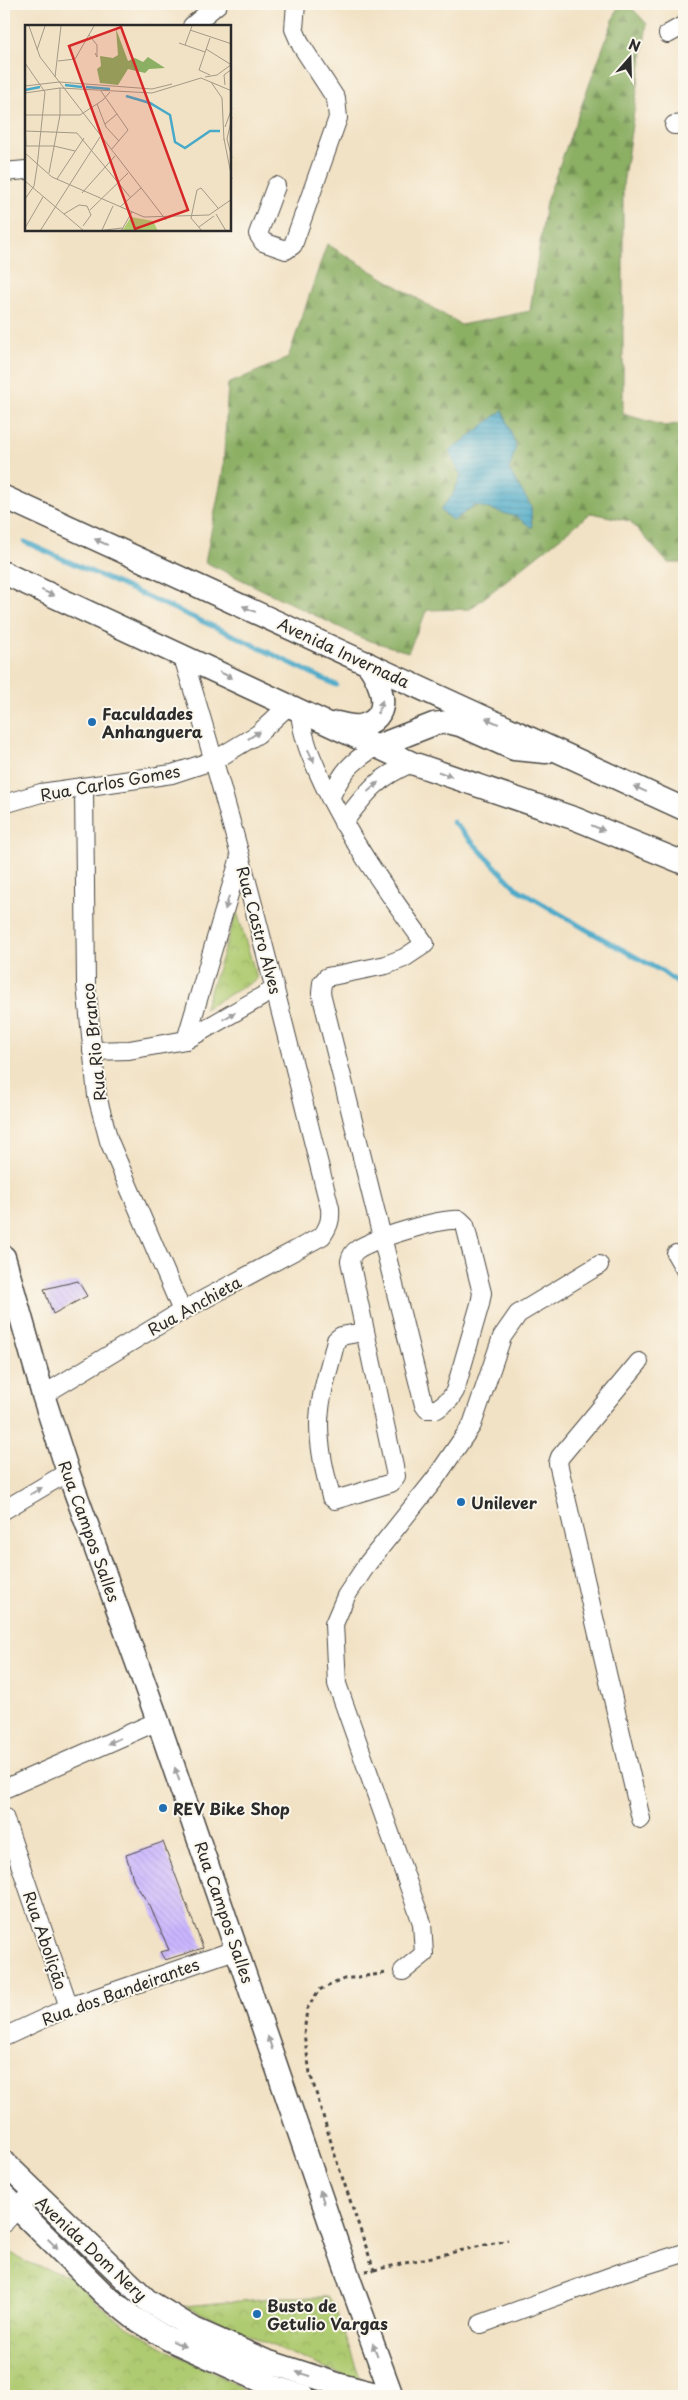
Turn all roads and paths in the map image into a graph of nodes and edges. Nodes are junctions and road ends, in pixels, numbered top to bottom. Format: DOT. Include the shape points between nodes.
graph roads {
  1 [pos="218,4"];
  2 [pos="296,4"];
  3 [pos="193,25"];
  4 [pos="684,26"];
  5 [pos="668,34"];
  6 [pos="25,170"];
  7 [pos="4,172"];
  8 [pos="276,186"];
  9 [pos="4,497"];
  10 [pos="4,573"];
  11 [pos="182,654"];
  12 [pos="367,663"];
  13 [pos="294,708"];
  14 [pos="323,722"];
  15 [pos="418,730"];
  16 [pos="376,747"];
  17 [pos="564,754"];
  18 [pos="215,760"];
  19 [pos="412,763"];
  20 [pos="84,788"];
  21 [pos="330,798"];
  22 [pos="4,804"];
  23 [pos="684,809"];
  24 [pos="344,823"];
  25 [pos="240,857"];
  26 [pos="684,863"];
  27 [pos="275,989"];
  28 [pos="186,1040"];
  29 [pos="92,1051"];
  30 [pos="330,1208"];
  31 [pos="383,1238"];
  32 [pos="4,1257"];
  33 [pos="599,1265"];
  34 [pos="182,1311"];
  35 [pos="364,1332"];
  36 [pos="639,1362"];
  37 [pos="43,1394"];
  38 [pos="68,1472"];
  39 [pos="4,1510"];
  40 [pos="158,1721"];
  41 [pos="4,1789"];
  42 [pos="4,1817"];
  43 [pos="641,1819"];
  44 [pos="238,1948"];
  45 [pos="403,1971"];
  46 [pos="69,2007"];
  47 [pos="4,2037"];
  48 [pos="4,2162"];
  49 [pos="33,2192"];
  50 [pos="9,2209"];
  51 [pos="508,2240"];
  52 [pos="684,2253"];
  53 [pos="374,2270"];
  54 [pos="347,2272"];
  55 [pos="481,2324"];
  56 [pos="277,2392"];
  57 [pos="304,2396"];
  58 [pos="384,2396"];
  59 [pos="392,2396"];
  1 -- 3 [label="street"];
  2 -- 8 [label="street" via="294,29 336,99 338,118 293,245 286,250 263,242 258,234"];
  4 -- 5 [label="street"];
  6 -- 7 [label="street"];
  12 -- 9 [label="main road, Avenida Invernada, one-way"];
  10 -- 11 [label="main road, one-way"];
  11 -- 13 [label="main road, one-way"];
  11 -- 18 [label="street, Rua Castro Alves"];
  14 -- 12 [label="main road, one-way" via="365,725 380,711 382,689"];
  17 -- 12 [label="main road, Avenida Invernada, one-way"];
  13 -- 14 [label="main road"];
  18 -- 13 [label="street, Rua Carlos Gomes, one-way"];
  13 -- 21 [label="street, one-way" via="305,744"];
  14 -- 16 [label="main road"];
  15 -- 16 [label="main road"];
  15 -- 17 [label="main road" via="448,722 514,749"];
  15 -- 19 [label="main road"];
  16 -- 19 [label="main road"];
  16 -- 21 [label="street" via="355,760 340,776"];
  23 -- 17 [label="main road, Avenida Invernada, one-way"];
  18 -- 20 [label="street, Rua Carlos Gomes" via="172,774"];
  18 -- 25 [label="street, Rua Castro Alves"];
  24 -- 19 [label="street, one-way" via="369,789 390,772"];
  19 -- 26 [label="main road, one-way" via="576,819"];
  20 -- 22 [label="street, Rua Carlos Gomes" via="41,793"];
  20 -- 29 [label="street, Rua Rio Branco" via="86,985"];
  21 -- 24 [label="street"];
  24 -- 31 [label="street" via="365,861 425,944 386,965 328,976 322,983 321,993"];
  25 -- 27 [label="street, Rua Castro Alves"];
  25 -- 28 [label="street, one-way"];
  28 -- 27 [label="street, one-way"];
  27 -- 30 [label="street, Rua Castro Alves"];
  28 -- 29 [label="street" via="130,1050"];
  29 -- 34 [label="street, Rua Rio Branco" via="97,1096 109,1141"];
  30 -- 34 [label="street, Rua Anchieta" via="328,1227 322,1236"];
  31 -- 31 [label="street" via="456,1220 465,1225 482,1293 455,1391 437,1410 432,1411 424,1405"];
  31 -- 35 [label="street" via="351,1255"];
  32 -- 37 [label="main road, Rua Campos Salles"];
  33 -- 45 [label="street" via="518,1314 502,1337 472,1425 435,1479 368,1563 346,1596 334,1624 337,1684 422,1923 424,1954"];
  34 -- 37 [label="street, Rua Anchieta"];
  35 -- 35 [label="street" via="336,1340 320,1412 323,1465 331,1497 335,1500 392,1483 396,1476"];
  36 -- 43 [label="street" via="558,1463"];
  37 -- 38 [label="main road, Rua Campos Salles"];
  39 -- 38 [label="street, one-way"];
  38 -- 40 [label="main road, Rua Campos Salles"];
  40 -- 41 [label="street, one-way"];
  44 -- 40 [label="main road, Rua Campos Salles, one-way"];
  42 -- 46 [label="street, Rua Abolição"];
  44 -- 46 [label="street, Rua dos Bandeirantes"];
  54 -- 44 [label="main road, Rua Campos Salles, one-way"];
  45 -- 53 [label="path" via="344,1979 319,1990 307,2009 304,2034 310,2073"];
  46 -- 47 [label="street, Rua dos Bandeirantes"];
  48 -- 49 [label="main road, Avenida Dom Nery"];
  49 -- 50 [label="street"];
  58 -- 49 [label="main road, Avenida Dom Nery, one-way" via="266,2361 194,2329 148,2301"];
  50 -- 56 [label="main road, Avenida Dom Nery, one-way" via="134,2318 168,2339"];
  51 -- 53 [label="path"];
  52 -- 55 [label="street"];
  53 -- 54 [label="path"];
  59 -- 54 [label="main road, Rua Campos Salles, one-way"];
  56 -- 57 [label="main road, Avenida Dom Nery"];
}
